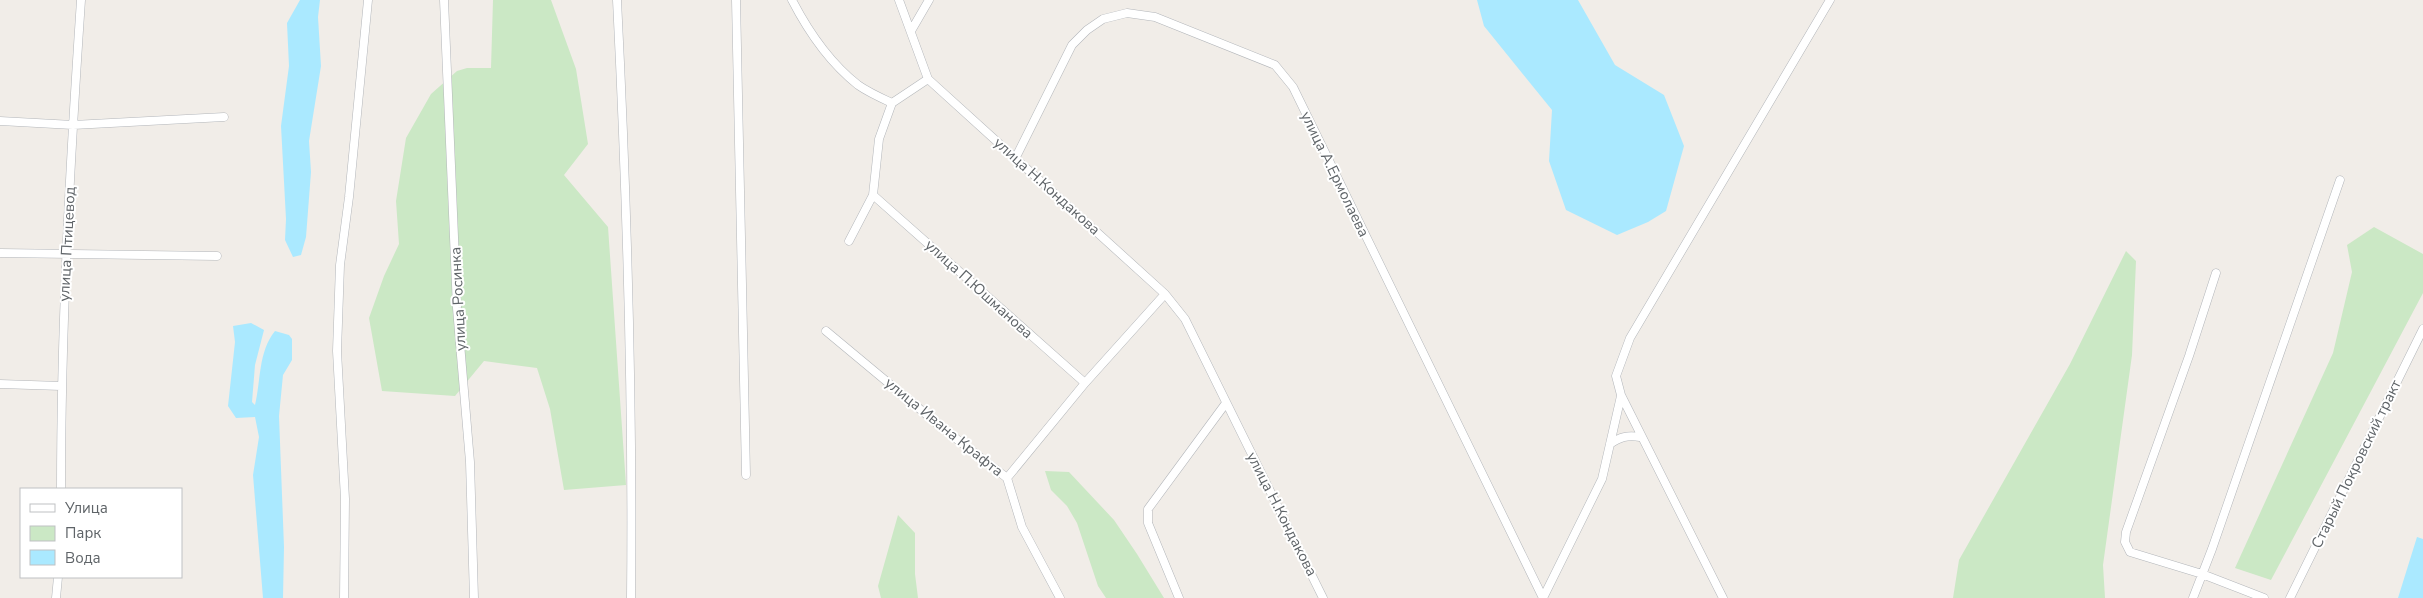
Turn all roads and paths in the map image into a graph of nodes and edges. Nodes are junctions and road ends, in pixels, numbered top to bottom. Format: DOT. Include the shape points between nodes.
graph roads {
  1 [pos="81,0"];
  2 [pos="368,0"];
  3 [pos="444,0"];
  4 [pos="617,0"];
  5 [pos="736,0"];
  6 [pos="792,0"];
  7 [pos="899,0"];
  8 [pos="929,0"];
  9 [pos="1830,0"];
  10 [pos="911,31"];
  11 [pos="928,79"];
  12 [pos="892,104"];
  13 [pos="224,117"];
  14 [pos="0,121"];
  15 [pos="73,125"];
  16 [pos="1016,157"];
  17 [pos="2340,180"];
  18 [pos="872,195"];
  19 [pos="849,241"];
  20 [pos="0,253"];
  21 [pos="65,255"];
  22 [pos="217,256"];
  23 [pos="2216,273"];
  24 [pos="1165,294"];
  25 [pos="2423,329"];
  26 [pos="826,330"];
  27 [pos="1084,383"];
  28 [pos="0,384"];
  29 [pos="61,386"];
  30 [pos="1621,395"];
  31 [pos="1226,403"];
  32 [pos="1640,437"];
  33 [pos="1610,444"];
  34 [pos="746,475"];
  35 [pos="1007,478"];
  36 [pos="61,488"];
  37 [pos="2202,574"];
  38 [pos="58,578"];
  39 [pos="56,598"];
  40 [pos="344,598"];
  41 [pos="474,598"];
  42 [pos="631,598"];
  43 [pos="1060,598"];
  44 [pos="1179,598"];
  45 [pos="1323,598"];
  46 [pos="1543,598"];
  47 [pos="1723,598"];
  48 [pos="2193,598"];
  49 [pos="2264,598"];
  50 [pos="2290,598"];
  1 -- 15 [label="street, улица Птицевод"];
  2 -- 40 [label="street" via="340,265 337,351 345,500"];
  3 -- 41 [label="street, улица Росинка" via="457,308 470,462"];
  4 -- 42 [label="street" via="632,489"];
  5 -- 34 [label="street"];
  6 -- 12 [label="street" via="831,59 859,86"];
  7 -- 10 [label="street"];
  8 -- 10 [label="street"];
  9 -- 30 [label="street" via="1630,338 1616,376"];
  10 -- 11 [label="street"];
  11 -- 12 [label="street"];
  11 -- 16 [label="street, улица Н.Кондакова"];
  12 -- 18 [label="street" via="879,139"];
  13 -- 15 [label="street"];
  14 -- 15 [label="street"];
  15 -- 21 [label="street, улица Птицевод"];
  16 -- 24 [label="street, улица Н.Кондакова"];
  16 -- 46 [label="street, улица А.Ермолаева" via="1072,45 1103,19 1127,13 1155,16 1275,65 1293,86"];
  17 -- 37 [label="street"];
  18 -- 19 [label="street"];
  18 -- 27 [label="street, улица П.Юшманова"];
  20 -- 21 [label="street"];
  21 -- 22 [label="street"];
  21 -- 29 [label="street, улица Птицевод"];
  23 -- 37 [label="street" via="2125,542 2130,552"];
  24 -- 27 [label="street"];
  24 -- 31 [label="street, улица Н.Кондакова" via="1185,318"];
  25 -- 50 [label="street, Старый Покровский тракт"];
  26 -- 35 [label="street, улица Ивана Крафта" via="944,430"];
  27 -- 35 [label="street"];
  28 -- 29 [label="street"];
  29 -- 36 [label="street, улица Птицевод"];
  30 -- 32 [label="street"];
  30 -- 33 [label="street"];
  31 -- 44 [label="street" via="1148,508 1148,523"];
  31 -- 45 [label="street, улица Н.Кондакова"];
  32 -- 33 [label="street" via="1629,435"];
  32 -- 47 [label="street"];
  33 -- 46 [label="street" via="1602,479"];
  35 -- 43 [label="street, улица Ивана Крафта" via="1022,527"];
  37 -- 48 [label="street"];
  37 -- 49 [label="street"];
  38 -- 39 [label="street"];
}
